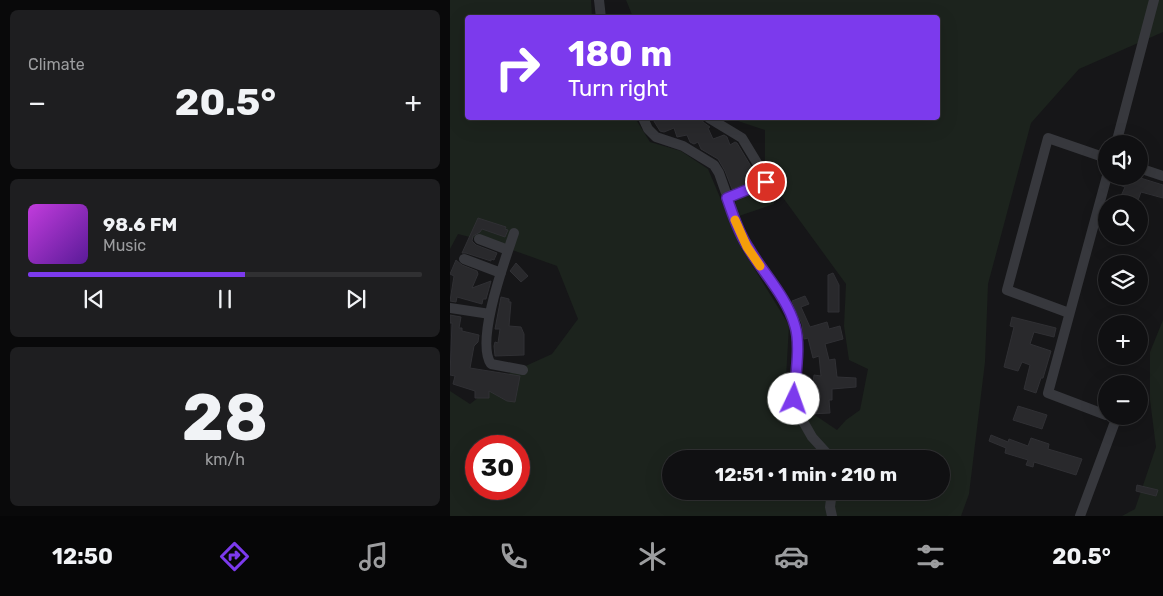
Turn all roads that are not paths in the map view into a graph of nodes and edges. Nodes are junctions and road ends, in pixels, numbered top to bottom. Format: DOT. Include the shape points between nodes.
graph roads {
  1 [pos="599,0"];
  2 [pos="1157,3"];
  3 [pos="601,15"];
  4 [pos="644,120"];
  5 [pos="713,120"];
  6 [pos="1119,135"];
  7 [pos="1098,155"];
  8 [pos="1148,171"];
  9 [pos="1163,176"];
  10 [pos="1105,185"];
  11 [pos="727,198"];
  12 [pos="514,233"];
  13 [pos="479,239"];
  14 [pos="508,250"];
  15 [pos="464,259"];
  16 [pos="501,273"];
  17 [pos="450,308"];
  18 [pos="1070,313"];
  19 [pos="490,314"];
  20 [pos="523,370"];
  21 [pos="1098,412"];
  22 [pos="1114,425"];
  23 [pos="824,450"];
  24 [pos="831,500"];
  25 [pos="832,516"];
  26 [pos="1080,516"];
  1 -- 3 [label="street"];
  2 -- 6 [label="street"];
  4 -- 11 [label="street" via="656,137 683,146 714,165"];
  5 -- 11 [label="street" via="742,138 765,176 766,182"];
  7 -- 18 [label="street" via="1048,138 1007,290"];
  8 -- 9 [label="street"];
  10 -- 18 [label="street"];
  11 -- 23 [label="street" via="747,247 788,307 796,326 798,350 794,399 812,437"];
  12 -- 14 [label="street"];
  13 -- 14 [label="street"];
  14 -- 16 [label="street"];
  15 -- 16 [label="street"];
  16 -- 19 [label="street"];
  17 -- 19 [label="street"];
  18 -- 21 [label="street" via="1048,393"];
  19 -- 20 [label="street" via="486,356 491,364"];
  22 -- 26 [label="street"];
  24 -- 25 [label="street"];
}
